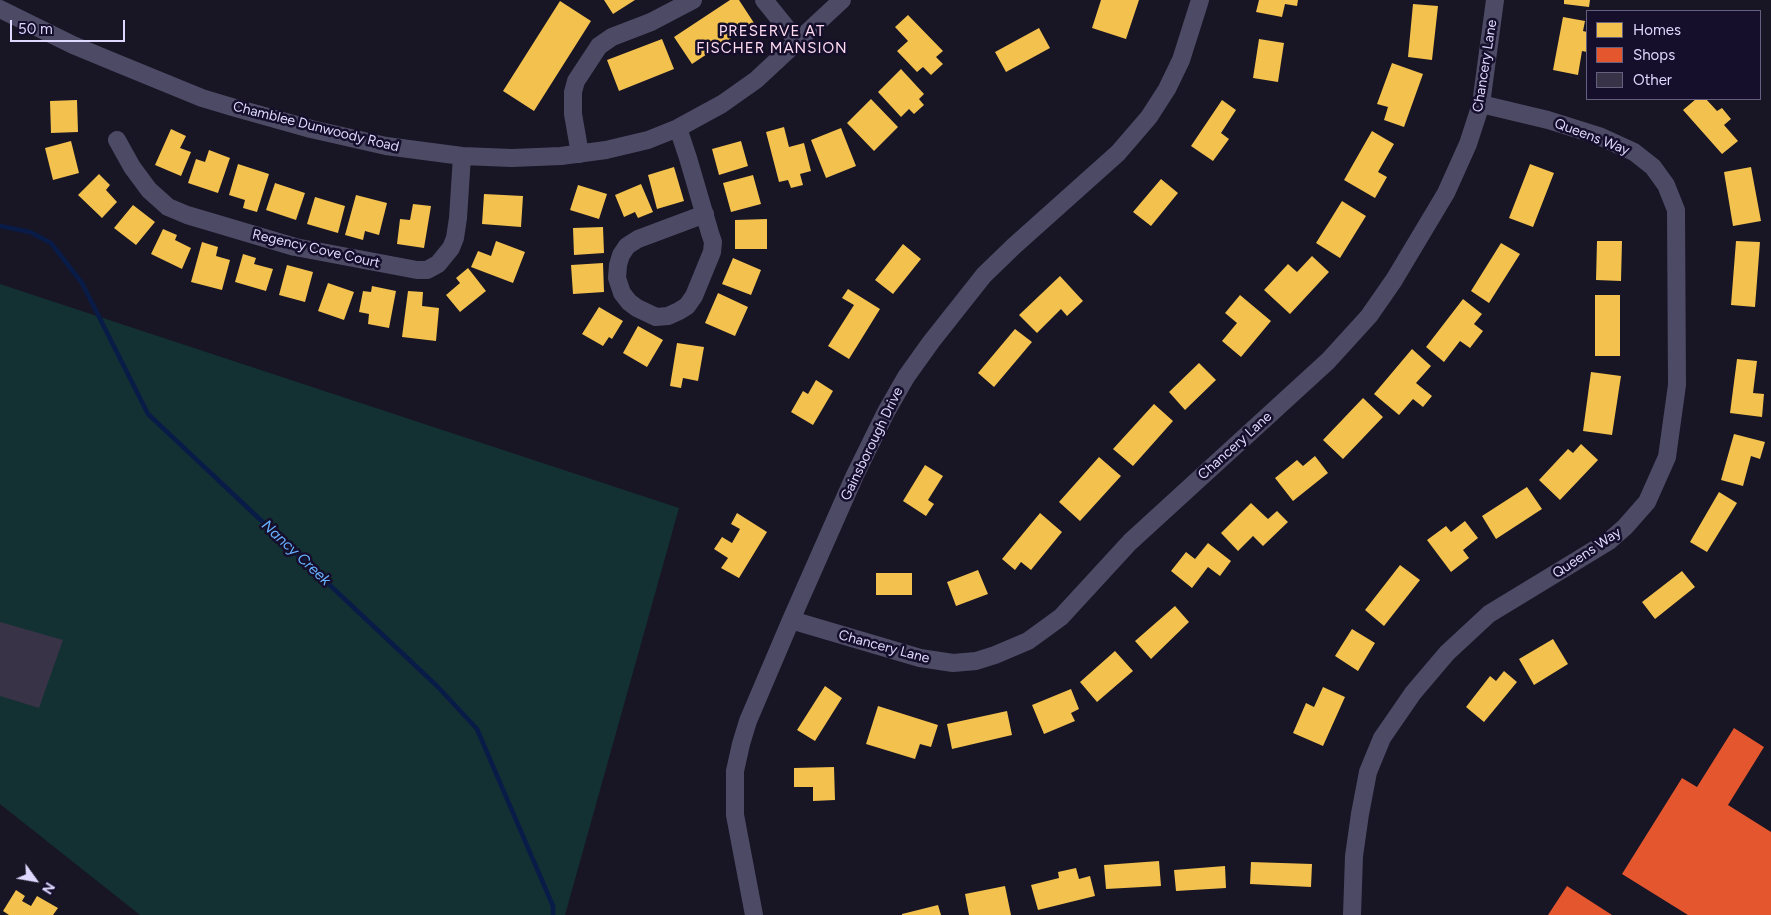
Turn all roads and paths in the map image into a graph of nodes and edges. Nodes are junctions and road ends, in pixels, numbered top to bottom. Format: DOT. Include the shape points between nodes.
graph roads {
  1 [pos="693,0"];
  2 [pos="764,0"];
  3 [pos="842,0"];
  4 [pos="1200,0"];
  5 [pos="1495,0"];
  6 [pos="671,6"];
  7 [pos="0,9"];
  8 [pos="798,42"];
  9 [pos="1481,104"];
  10 [pos="678,128"];
  11 [pos="117,140"];
  12 [pos="580,154"];
  13 [pos="462,156"];
  14 [pos="705,214"];
  15 [pos="791,620"];
  16 [pos="754,915"];
  17 [pos="1352,915"];
  1 -- 6 [label="street"];
  2 -- 8 [label="street"];
  3 -- 8 [label="street, Chamblee Dunwoody Road"];
  4 -- 15 [label="street, Gainsborough Drive" via="1181,60 1149,117 1118,153 984,275 906,377 855,475"];
  5 -- 9 [label="street, Chancery Lane"];
  6 -- 12 [label="street" via="651,22 612,37 599,46 576,81 573,114"];
  7 -- 13 [label="street, Chamblee Dunwoody Road" via="73,45 202,98 369,142"];
  8 -- 10 [label="street, Chamblee Dunwoody Road" via="756,80 722,104"];
  9 -- 15 [label="street, Chancery Lane" via="1468,144 1446,193 1369,316 1321,368 1130,542 1061,617 1028,641 976,661 953,663 920,658"];
  9 -- 17 [label="street, Queens Way" via="1599,136 1634,152 1653,167 1666,185 1676,210 1677,385 1667,457 1647,502 1625,527 1609,541 1489,614 1447,653 1413,693 1382,738 1368,772 1360,814 1354,856"];
  10 -- 12 [label="street, Chamblee Dunwoody Road" via="648,140"];
  10 -- 14 [label="street"];
  11 -- 13 [label="street, Regency Cove Court" via="149,190 168,206 187,215 295,247 417,270 427,270 438,264 455,238"];
  12 -- 13 [label="street, Chamblee Dunwoody Road" via="512,158"];
  14 -- 14 [label="street" via="712,252 687,306 668,316 656,317 629,302 617,278 621,254 627,246"];
  15 -- 16 [label="street, Gainsborough Drive" via="748,721 735,772 735,815"];
}
